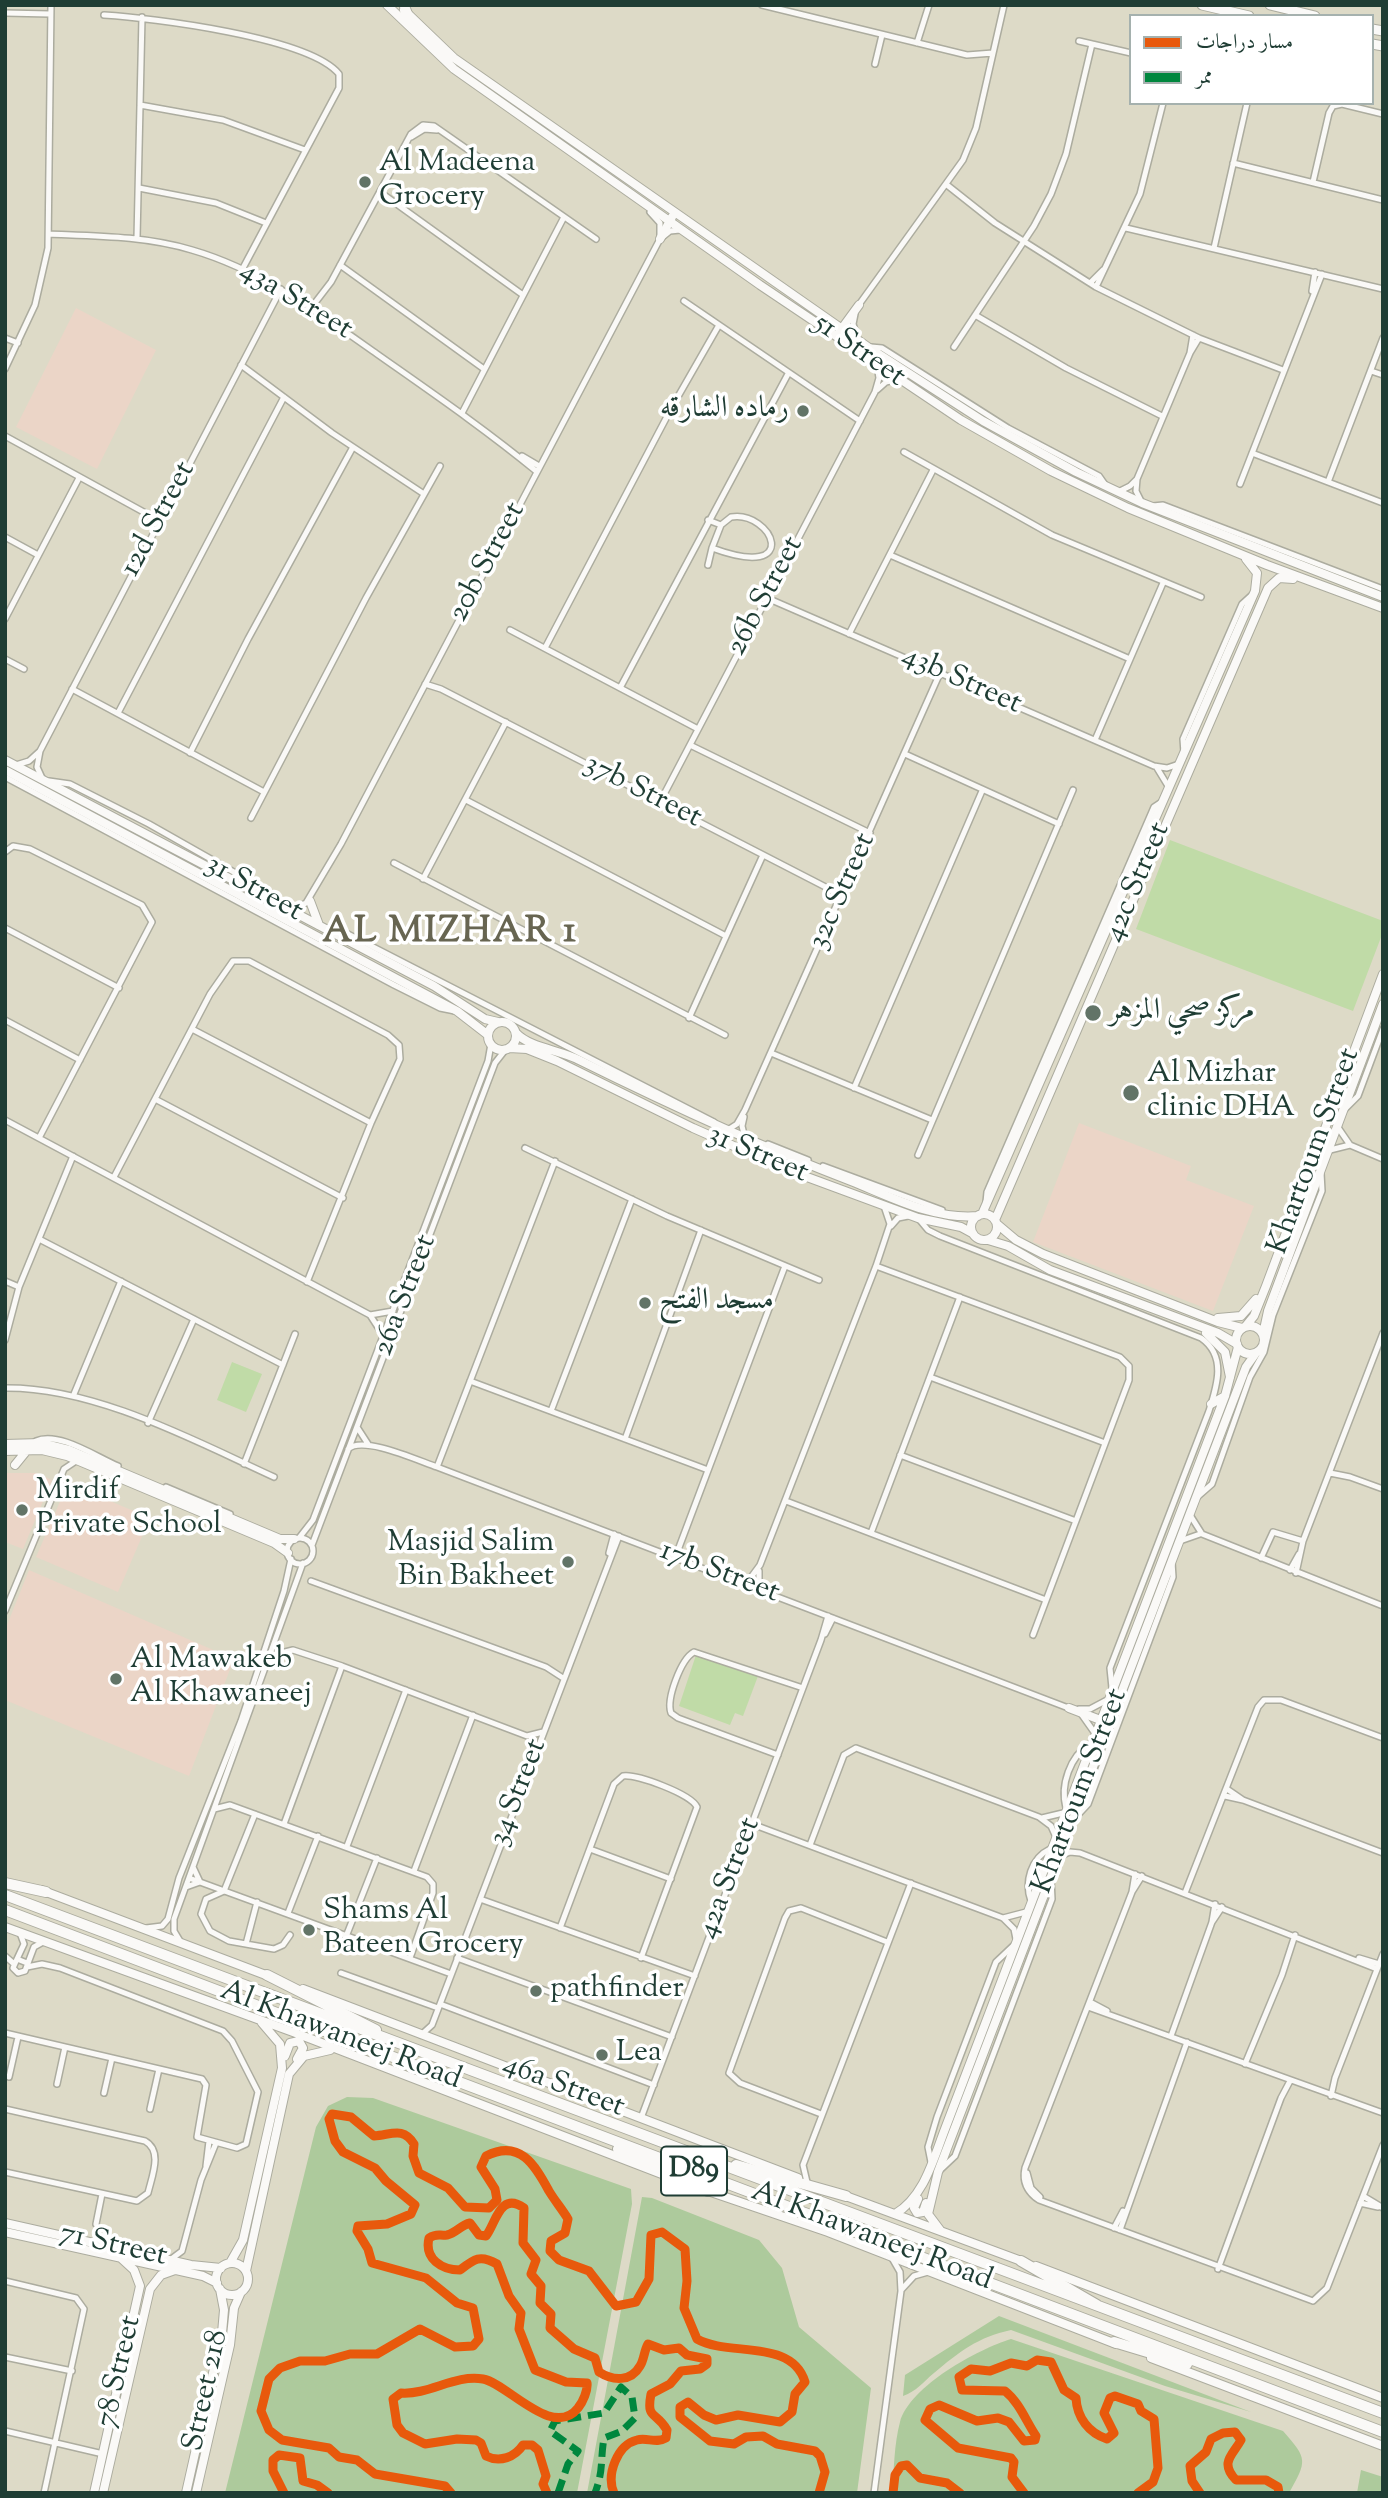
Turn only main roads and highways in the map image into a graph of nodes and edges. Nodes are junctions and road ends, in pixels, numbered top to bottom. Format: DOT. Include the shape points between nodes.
graph roads {
  1 [pos="402,5"];
  2 [pos="1202,5"];
  3 [pos="1270,5"];
  4 [pos="1240,14"];
  5 [pos="1307,14"];
  6 [pos="408,15"];
  7 [pos="5,1880"];
  8 [pos="46,1892"];
  9 [pos="5,1895"];
  10 [pos="5,1910"];
  11 [pos="267,1975"];
  12 [pos="387,2039"];
  13 [pos="557,2120"];
  14 [pos="724,2166"];
  15 [pos="708,2192"];
  16 [pos="846,2196"];
  17 [pos="1021,2261"];
  18 [pos="1102,2310"];
  19 [pos="1114,2342"];
  20 [pos="1237,2377"];
  21 [pos="1383,2413"];
  22 [pos="1383,2432"];
  1 -- 6 [label="main road"];
  2 -- 4 [label="main road"];
  3 -- 5 [label="main road"];
  7 -- 8 [label="highway"];
  9 -- 12 [label="highway, Al Khawaneej Road / D89"];
  10 -- 13 [label="highway, Al Khawaneej Road / D89"];
  11 -- 12 [label="highway" via="369,2025"];
  12 -- 14 [label="highway, Al Khawaneej Road / D89"];
  13 -- 15 [label="highway"];
  13 -- 20 [label="highway, Al Khawaneej Road / D89"];
  14 -- 16 [label="highway" via="741,2166"];
  14 -- 18 [label="highway, Al Khawaneej Road / D89"];
  17 -- 18 [label="highway" via="1082,2293"];
  18 -- 21 [label="highway, Al Khawaneej Road / D89"];
  19 -- 20 [label="highway"];
  20 -- 22 [label="highway, Al Khawaneej Road / D89"];
}
